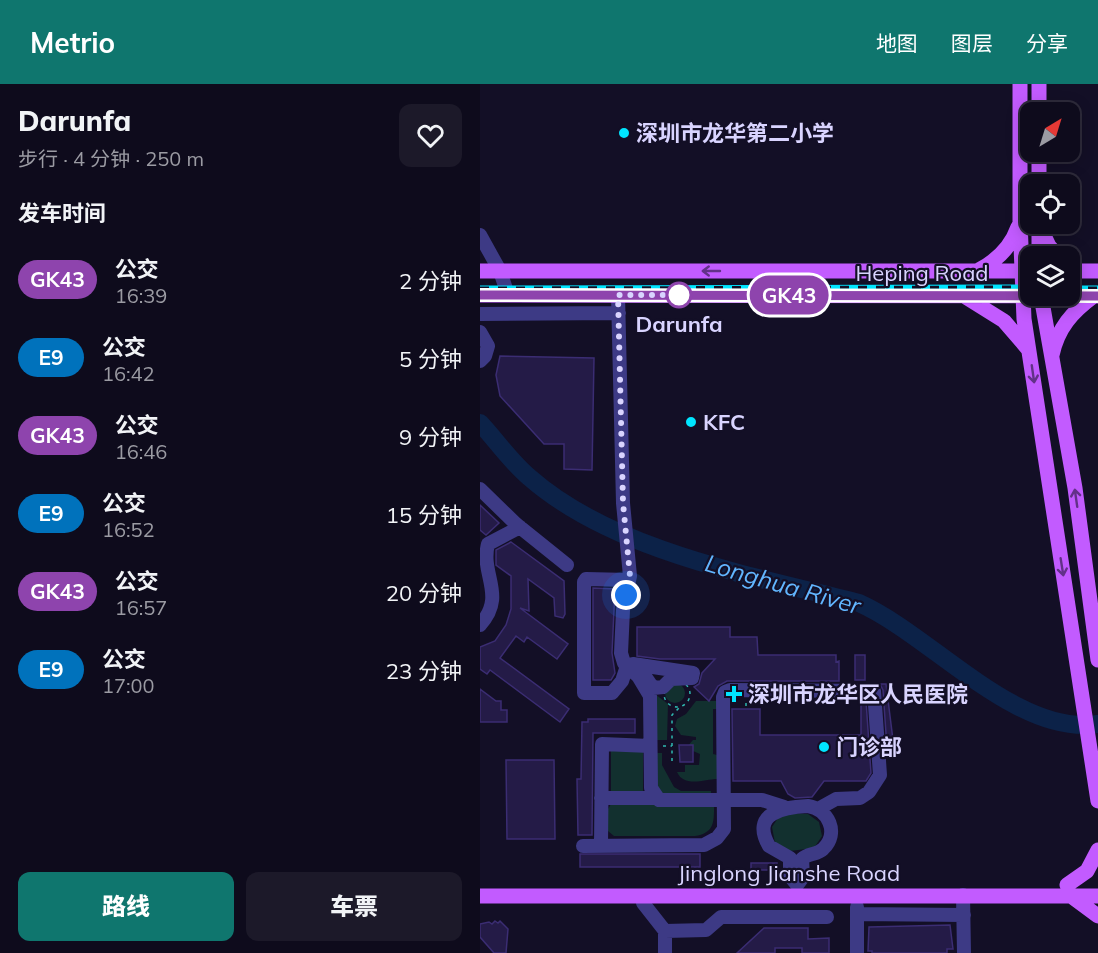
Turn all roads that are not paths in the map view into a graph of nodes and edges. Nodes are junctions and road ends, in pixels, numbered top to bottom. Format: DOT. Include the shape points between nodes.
graph roads {
  1 [pos="1020,84"];
  2 [pos="1039,84"];
  3 [pos="1039,102"];
  4 [pos="1020,174"];
  5 [pos="1020,221"];
  6 [pos="480,235"];
  7 [pos="979,270"];
  8 [pos="1020,270"];
  9 [pos="1080,270"];
  10 [pos="480,271"];
  11 [pos="500,271"];
  12 [pos="1098,271"];
  13 [pos="480,295"];
  14 [pos="508,295"];
  15 [pos="618,295"];
  16 [pos="964,296"];
  17 [pos="1020,296"];
  18 [pos="1080,296"];
  19 [pos="1096,296"];
  20 [pos="1023,306"];
  21 [pos="1043,306"];
  22 [pos="619,313"];
  23 [pos="480,314"];
  24 [pos="480,332"];
  25 [pos="1029,350"];
  26 [pos="1051,358"];
  27 [pos="480,361"];
  28 [pos="480,489"];
  29 [pos="520,527"];
  30 [pos="567,564"];
  31 [pos="630,574"];
  32 [pos="480,625"];
  33 [pos="1098,660"];
  34 [pos="627,666"];
  35 [pos="650,746"];
  36 [pos="601,798"];
  37 [pos="657,798"];
  38 [pos="724,800"];
  39 [pos="1098,801"];
  40 [pos="784,807"];
  41 [pos="818,809"];
  42 [pos="583,846"];
  43 [pos="601,846"];
  44 [pos="1098,850"];
  45 [pos="797,885"];
  46 [pos="1098,885"];
  47 [pos="480,886"];
  48 [pos="1068,890"];
  49 [pos="857,895"];
  50 [pos="963,895"];
  51 [pos="480,896"];
  52 [pos="643,896"];
  53 [pos="1098,896"];
  54 [pos="857,914"];
  55 [pos="964,915"];
  56 [pos="1098,916"];
  57 [pos="827,917"];
  58 [pos="665,931"];
  59 [pos="665,953"];
  60 [pos="856,953"];
  61 [pos="964,953"];
  1 -- 4 [label="main road"];
  2 -- 3 [label="main road"];
  5 -- 7 [label="main road" via="1011,242"];
  6 -- 11 [label="street"];
  7 -- 8 [label="main road, Heping Road"];
  7 -- 11 [label="main road, Heping Road, one-way"];
  9 -- 12 [label="main road"];
  10 -- 11 [label="main road, Heping Road"];
  11 -- 14 [label="street"];
  13 -- 14 [label="main road, Heping Road"];
  14 -- 15 [label="main road, Heping Road"];
  15 -- 16 [label="main road, Heping Road"];
  15 -- 22 [label="street"];
  16 -- 17 [label="main road, Heping Road"];
  16 -- 25 [label="main road" via="1004,321"];
  18 -- 19 [label="main road, Heping Road"];
  19 -- 26 [label="main road" via="1066,320"];
  20 -- 25 [label="main road"];
  21 -- 26 [label="main road"];
  22 -- 23 [label="street"];
  22 -- 31 [label="street" via="623,503"];
  24 -- 27 [label="street" via="488,346"];
  25 -- 39 [label="main road, one-way"];
  33 -- 26 [label="main road, one-way" via="1075,488"];
  28 -- 29 [label="street"];
  29 -- 30 [label="street"];
  29 -- 32 [label="street" via="488,544 485,555 494,593 491,612"];
  31 -- 34 [label="street" via="621,653"];
  31 -- 34 [label="street" via="584,582 584,693 612,693"];
  34 -- 35 [label="street" via="650,696"];
  35 -- 36 [label="street" via="602,744"];
  35 -- 37 [label="street" via="651,788"];
  36 -- 37 [label="street"];
  36 -- 43 [label="street"];
  37 -- 38 [label="street"];
  38 -- 40 [label="street" via="762,800"];
  38 -- 41 [label="street" via="725,692 874,691 878,781 860,798 836,799"];
  38 -- 43 [label="street" via="724,829 704,845"];
  40 -- 41 [label="street"];
  40 -- 45 [label="street" via="769,817 764,835 774,851 790,858 790,876"];
  41 -- 45 [label="street" via="829,820 831,836 821,851 802,859 803,877"];
  42 -- 43 [label="street"];
  44 -- 48 [label="main road" via="1087,871"];
  45 -- 47 [label="main road, Jinglong Jianshe Road"];
  45 -- 48 [label="main road, Jinglong Jianshe Road"];
  46 -- 48 [label="main road, Jinglong Jianshe Road"];
  48 -- 50 [label="main road, Jinglong Jianshe Road"];
  48 -- 53 [label="main road, Jinglong Jianshe Road"];
  48 -- 56 [label="main road"];
  49 -- 50 [label="main road, Jinglong Jianshe Road"];
  49 -- 52 [label="main road, Jinglong Jianshe Road"];
  49 -- 54 [label="street"];
  50 -- 55 [label="street"];
  51 -- 52 [label="main road, Jinglong Jianshe Road"];
  52 -- 58 [label="street" via="643,903"];
  54 -- 55 [label="street"];
  54 -- 60 [label="street"];
  55 -- 61 [label="street"];
  57 -- 58 [label="street" via="720,917 706,930"];
  58 -- 59 [label="street"];
}
